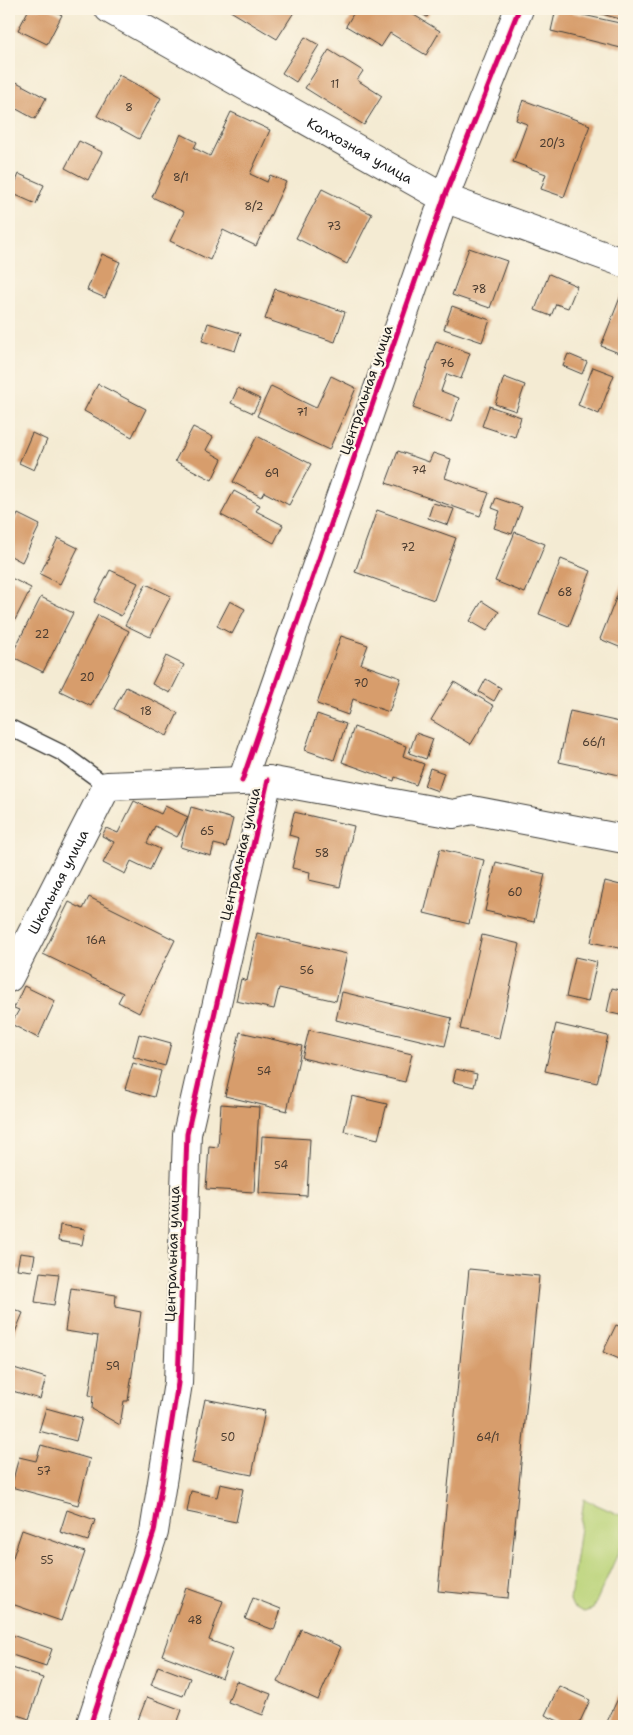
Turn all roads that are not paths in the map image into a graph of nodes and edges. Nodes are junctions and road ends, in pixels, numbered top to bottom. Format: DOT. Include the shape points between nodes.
graph roads {
  1 [pos="109,9"];
  2 [pos="519,9"];
  3 [pos="444,198"];
  4 [pos="624,263"];
  5 [pos="9,727"];
  6 [pos="255,781"];
  7 [pos="107,786"];
  8 [pos="624,839"];
  9 [pos="9,978"];
  10 [pos="90,1726"];
  1 -- 3 [label="street, Колхозная улица"];
  2 -- 3 [label="street, Центральная улица"];
  3 -- 4 [label="street, Колхозная улица"];
  3 -- 6 [label="street, Центральная улица"];
  5 -- 7 [label="lane" via="62,753"];
  6 -- 7 [label="street"];
  6 -- 8 [label="street, Центральная улица" via="453,814 472,810"];
  6 -- 10 [label="street, Центральная улица" via="187,1134 178,1383 154,1532"];
  7 -- 9 [label="street, Школьная улица"];
}
